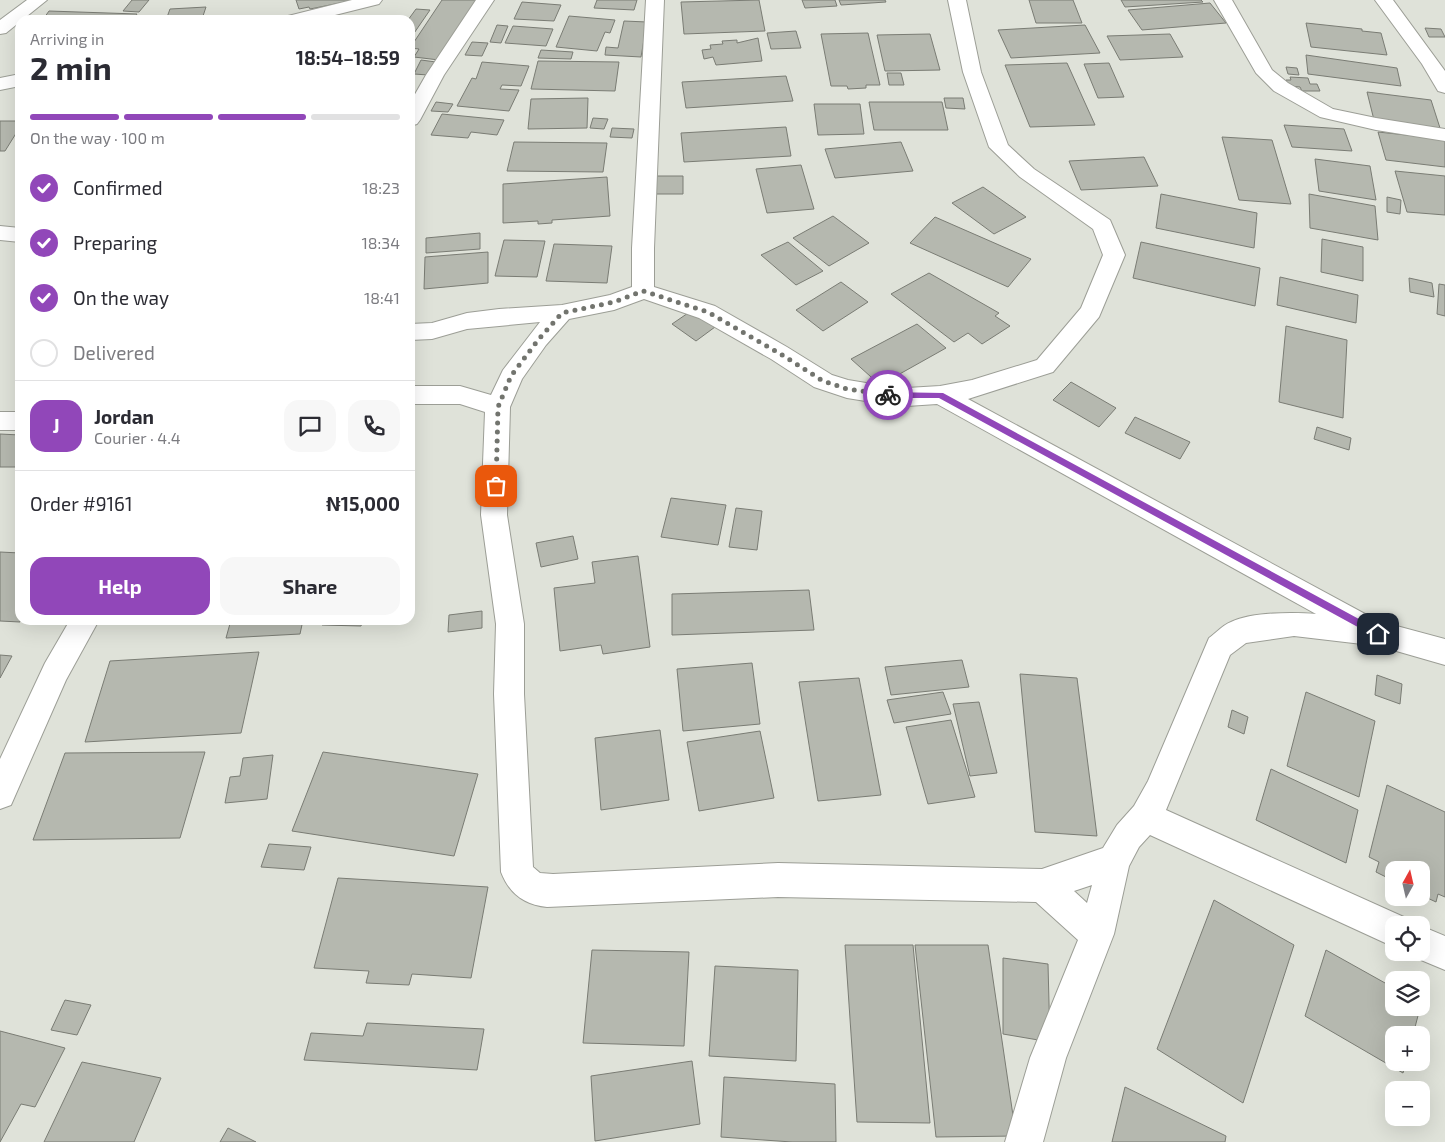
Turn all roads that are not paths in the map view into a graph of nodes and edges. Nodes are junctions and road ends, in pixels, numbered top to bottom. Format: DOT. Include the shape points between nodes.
graph roads {
  1 [pos="38,0"];
  2 [pos="373,0"];
  3 [pos="485,0"];
  4 [pos="655,0"];
  5 [pos="956,0"];
  6 [pos="1223,0"];
  7 [pos="1384,0"];
  8 [pos="18,15"];
  9 [pos="314,15"];
  10 [pos="15,18"];
  11 [pos="0,29"];
  12 [pos="1438,63"];
  13 [pos="15,81"];
  14 [pos="0,84"];
  15 [pos="1445,87"];
  16 [pos="415,111"];
  17 [pos="1445,135"];
  18 [pos="0,233"];
  19 [pos="15,234"];
  20 [pos="643,291"];
  21 [pos="562,313"];
  22 [pos="415,332"];
  23 [pos="415,395"];
  24 [pos="940,395"];
  25 [pos="498,407"];
  26 [pos="0,421"];
  27 [pos="15,421"];
  28 [pos="82,625"];
  29 [pos="1378,634"];
  30 [pos="1445,652"];
  31 [pos="0,794"];
  32 [pos="1145,817"];
  33 [pos="1114,861"];
  34 [pos="1042,886"];
  35 [pos="1385,926"];
  36 [pos="1097,934"];
  37 [pos="1430,947"];
  38 [pos="1445,953"];
  39 [pos="1024,1142"];
  1 -- 8 [label="street"];
  2 -- 9 [label="street"];
  3 -- 16 [label="street"];
  4 -- 20 [label="street"];
  5 -- 24 [label="street" via="972,72 999,147 1027,173 1102,225 1114,255 1091,311 1045,366 972,389"];
  6 -- 17 [label="street" via="1265,73 1281,88 1328,113"];
  7 -- 12 [label="street"];
  10 -- 11 [label="street"];
  12 -- 15 [label="street"];
  13 -- 14 [label="street"];
  18 -- 19 [label="street"];
  20 -- 21 [label="street" via="614,302"];
  20 -- 24 [label="street" via="708,312 823,381 878,394"];
  21 -- 22 [label="street" via="467,321 432,331"];
  21 -- 25 [label="street" via="511,376"];
  23 -- 25 [label="street" via="460,396"];
  24 -- 29 [label="street"];
  25 -- 34 [label="street" via="494,515 510,624 509,694 517,872 522,881 540,891 778,880"];
  26 -- 27 [label="street"];
  28 -- 31 [label="street" via="55,672"];
  29 -- 30 [label="street"];
  29 -- 32 [label="street" via="1294,624 1239,631 1219,647"];
  32 -- 33 [label="street" via="1128,836"];
  32 -- 35 [label="street"];
  33 -- 34 [label="street"];
  33 -- 36 [label="street"];
  34 -- 36 [label="street"];
  36 -- 39 [label="street" via="1048,1058"];
  37 -- 38 [label="street"];
}
